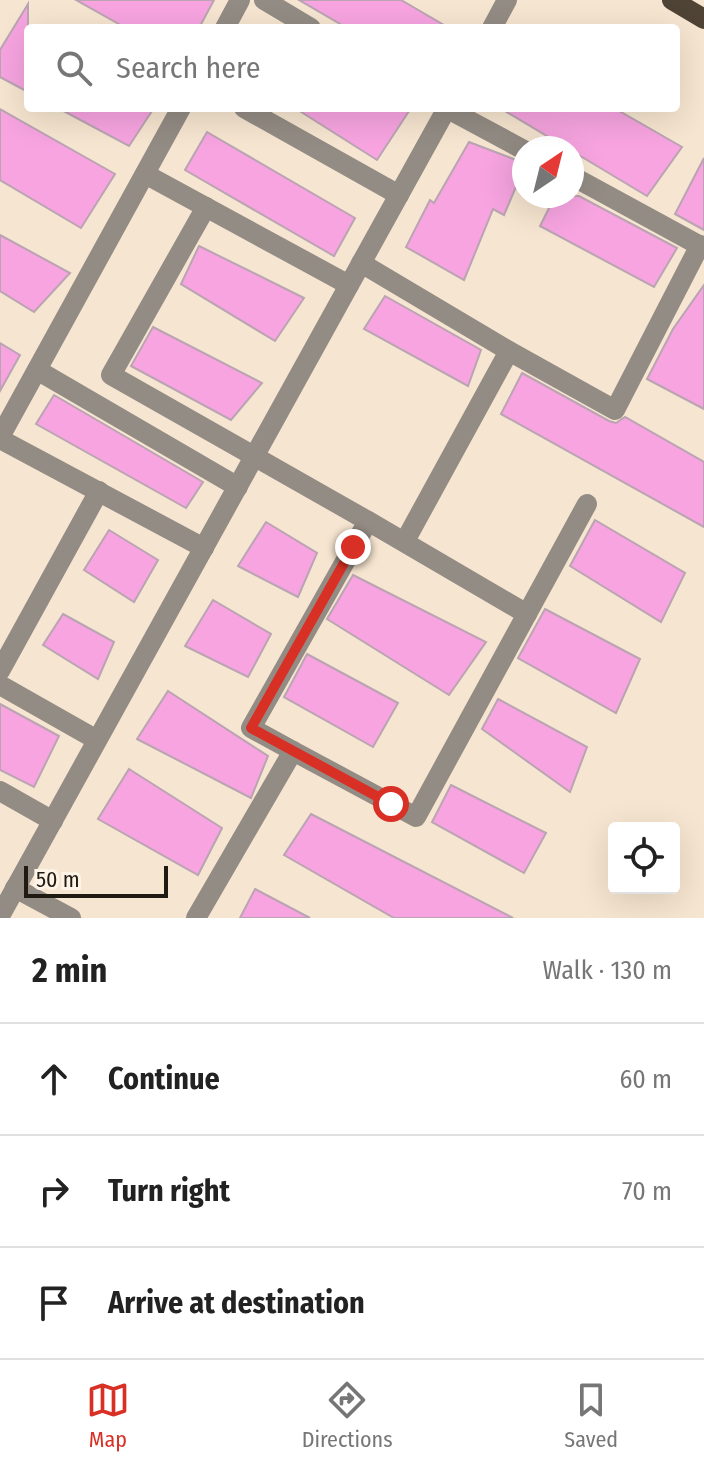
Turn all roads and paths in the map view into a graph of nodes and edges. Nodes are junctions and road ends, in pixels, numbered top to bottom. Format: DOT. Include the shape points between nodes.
graph roads {
  1 [pos="240,0"];
  2 [pos="264,0"];
  3 [pos="507,0"];
  4 [pos="672,0"];
  5 [pos="704,19"];
  6 [pos="227,24"];
  7 [pos="304,24"];
  8 [pos="494,24"];
  9 [pos="179,112"];
  10 [pos="251,112"];
  11 [pos="445,112"];
  12 [pos="454,112"];
  13 [pos="512,143"];
  14 [pos="145,174"];
  15 [pos="584,182"];
  16 [pos="399,195"];
  17 [pos="206,207"];
  18 [pos="702,246"];
  19 [pos="361,263"];
  20 [pos="349,285"];
  21 [pos="509,351"];
  22 [pos="37,370"];
  23 [pos="111,375"];
  24 [pos="94,404"];
  25 [pos="0,437"];
  26 [pos="253,458"];
  27 [pos="238,487"];
  28 [pos="587,504"];
  29 [pos="368,521"];
  30 [pos="405,541"];
  31 [pos="204,548"];
  32 [pos="527,614"];
  33 [pos="0,671"];
  34 [pos="0,685"];
  35 [pos="97,740"];
  36 [pos="293,751"];
  37 [pos="0,791"];
  38 [pos="53,821"];
  39 [pos="15,888"];
  40 [pos="0,916"];
  41 [pos="71,918"];
  42 [pos="196,918"];
  1 -- 6 [label="street"];
  2 -- 7 [label="street"];
  3 -- 8 [label="street"];
  4 -- 5 [label="main road"];
  9 -- 14 [label="street"];
  10 -- 16 [label="street"];
  11 -- 16 [label="street"];
  12 -- 13 [label="street"];
  14 -- 17 [label="street"];
  14 -- 22 [label="street"];
  15 -- 18 [label="street"];
  16 -- 19 [label="street"];
  17 -- 20 [label="street"];
  17 -- 23 [label="street"];
  18 -- 21 [label="street" via="615,410"];
  19 -- 20 [label="street"];
  19 -- 21 [label="street"];
  20 -- 26 [label="street"];
  21 -- 30 [label="street"];
  22 -- 24 [label="street"];
  22 -- 25 [label="street"];
  23 -- 24 [label="street"];
  23 -- 26 [label="street"];
  24 -- 27 [label="street"];
  26 -- 27 [label="street"];
  26 -- 29 [label="street"];
  27 -- 31 [label="street"];
  28 -- 32 [label="street"];
  29 -- 30 [label="street"];
  29 -- 36 [label="street" via="251,728"];
  30 -- 32 [label="street"];
  31 -- 33 [label="street" via="99,491"];
  31 -- 35 [label="street"];
  32 -- 36 [label="street" via="416,817"];
  34 -- 35 [label="street"];
  35 -- 38 [label="street"];
  36 -- 42 [label="street"];
  37 -- 38 [label="street"];
  38 -- 39 [label="street"];
  39 -- 40 [label="street"];
  39 -- 41 [label="street"];
}
